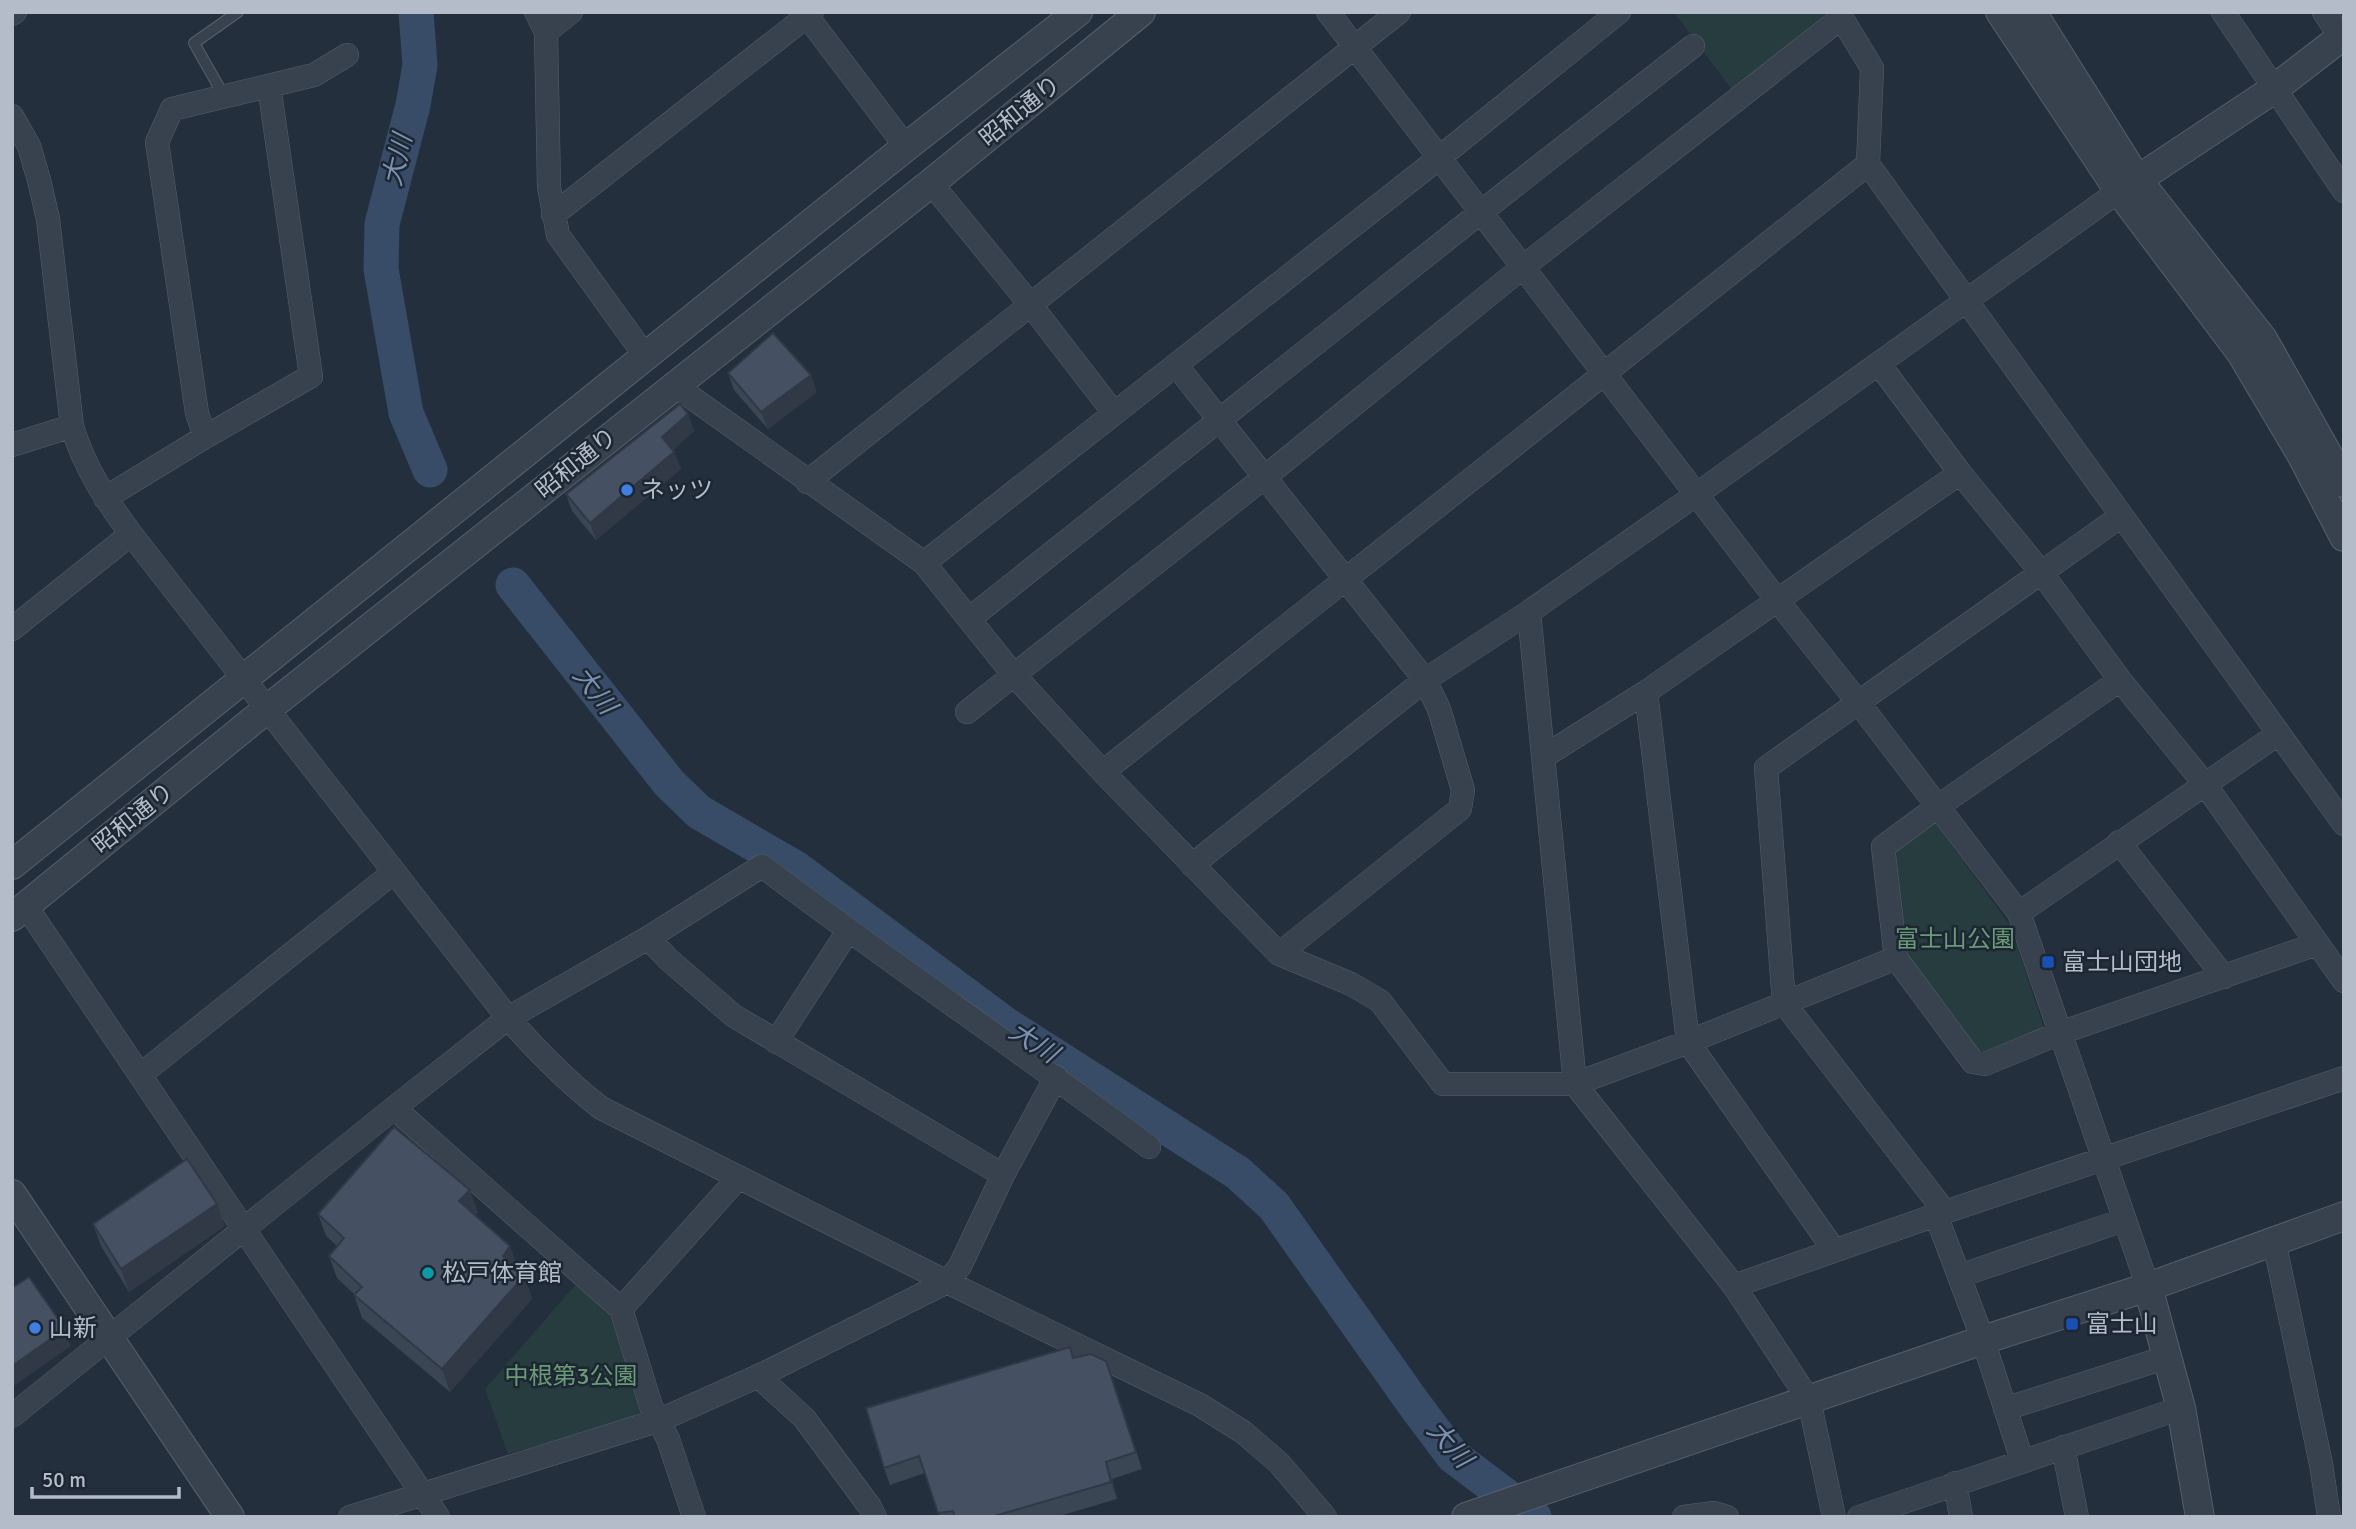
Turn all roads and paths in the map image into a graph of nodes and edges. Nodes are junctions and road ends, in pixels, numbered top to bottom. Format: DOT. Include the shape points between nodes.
graph roads {
  1 [pos="238,12"];
  2 [pos="571,12"];
  3 [pos="1078,12"];
  4 [pos="1142,12"];
  5 [pos="1328,12"];
  6 [pos="1399,12"];
  7 [pos="1619,12"];
  8 [pos="2000,12"];
  9 [pos="2032,12"];
  10 [pos="2224,12"];
  11 [pos="2324,12"];
  12 [pos="808,13"];
  13 [pos="1840,15"];
  14 [pos="541,22"];
  15 [pos="2343,38"];
  16 [pos="1693,46"];
  17 [pos="1354,47"];
  18 [pos="347,55"];
  19 [pos="269,86"];
  20 [pos="2274,89"];
  21 [pos="224,96"];
  22 [pos="12,116"];
  23 [pos="906,147"];
  24 [pos="1439,158"];
  25 [pos="1868,164"];
  26 [pos="931,183"];
  27 [pos="2128,185"];
  28 [pos="2344,191"];
  29 [pos="1481,212"];
  30 [pos="553,215"];
  31 [pos="1523,267"];
  32 [pos="1967,302"];
  33 [pos="1030,304"];
  34 [pos="646,357"];
  35 [pos="1880,364"];
  36 [pos="1176,365"];
  37 [pos="1605,373"];
  38 [pos="674,385"];
  39 [pos="1114,413"];
  40 [pos="1220,419"];
  41 [pos="72,426"];
  42 [pos="205,437"];
  43 [pos="12,445"];
  44 [pos="1960,473"];
  45 [pos="1266,476"];
  46 [pos="807,482"];
  47 [pos="2344,483"];
  48 [pos="1698,494"];
  49 [pos="105,498"];
  50 [pos="2121,516"];
  51 [pos="131,534"];
  52 [pos="2344,537"];
  53 [pos="924,563"];
  54 [pos="2041,572"];
  55 [pos="1346,578"];
  56 [pos="1777,600"];
  57 [pos="1530,612"];
  58 [pos="969,619"];
  59 [pos="12,629"];
  60 [pos="1013,674"];
  61 [pos="244,678"];
  62 [pos="1426,680"];
  63 [pos="2120,680"];
  64 [pos="1646,692"];
  65 [pos="1858,702"];
  66 [pos="267,709"];
  67 [pos="967,712"];
  68 [pos="2278,734"];
  69 [pos="1543,757"];
  70 [pos="1103,772"];
  71 [pos="2204,783"];
  72 [pos="1937,807"];
  73 [pos="2344,824"];
  74 [pos="2119,842"];
  75 [pos="12,865"];
  76 [pos="1192,865"];
  77 [pos="394,872"];
  78 [pos="19,911"];
  79 [pos="2019,913"];
  80 [pos="848,930"];
  81 [pos="648,938"];
  82 [pos="2316,944"];
  83 [pos="1279,954"];
  84 [pos="1896,958"];
  85 [pos="2224,976"];
  86 [pos="2344,981"];
  87 [pos="1784,1003"];
  88 [pos="508,1018"];
  89 [pos="2060,1033"];
  90 [pos="776,1042"];
  91 [pos="1688,1042"];
  92 [pos="140,1075"];
  93 [pos="1056,1077"];
  94 [pos="2344,1078"];
  95 [pos="1575,1084"];
  96 [pos="394,1108"];
  97 [pos="1149,1147"];
  98 [pos="2103,1159"];
  99 [pos="1003,1175"];
  100 [pos="739,1177"];
  101 [pos="12,1194"];
  102 [pos="1940,1213"];
  103 [pos="2344,1216"];
  104 [pos="2124,1220"];
  105 [pos="244,1230"];
  106 [pos="2274,1241"];
  107 [pos="1834,1250"];
  108 [pos="1959,1276"];
  109 [pos="947,1282"];
  110 [pos="1734,1286"];
  111 [pos="2148,1287"];
  112 [pos="621,1308"];
  113 [pos="110,1338"];
  114 [pos="1983,1340"];
  115 [pos="2167,1357"];
  116 [pos="758,1376"];
  117 [pos="1809,1400"];
  118 [pos="2181,1408"];
  119 [pos="2005,1409"];
  120 [pos="12,1416"];
  121 [pos="660,1420"];
  122 [pos="2063,1447"];
  123 [pos="2022,1460"];
  124 [pos="1955,1483"];
  125 [pos="422,1493"];
  126 [pos="230,1517"];
  127 [pos="350,1517"];
  128 [pos="438,1517"];
  129 [pos="694,1517"];
  130 [pos="875,1517"];
  131 [pos="1325,1517"];
  132 [pos="1466,1517"];
  133 [pos="1684,1517"];
  134 [pos="1727,1517"];
  135 [pos="1834,1517"];
  136 [pos="1859,1517"];
  137 [pos="1961,1517"];
  138 [pos="2077,1517"];
  139 [pos="2200,1517"];
  140 [pos="2329,1517"];
  1 -- 21 [label="lane" via="194,43"];
  2 -- 14 [label="street"];
  3 -- 23 [label="street, 昭和通り"];
  4 -- 26 [label="street, 昭和通り"];
  5 -- 17 [label="street"];
  6 -- 17 [label="street"];
  7 -- 24 [label="street"];
  8 -- 27 [label="street"];
  9 -- 27 [label="street"];
  10 -- 20 [label="street"];
  11 -- 15 [label="street"];
  12 -- 23 [label="street"];
  12 -- 30 [label="street"];
  13 -- 25 [label="street" via="1872,68"];
  13 -- 31 [label="street"];
  14 -- 30 [label="street"];
  15 -- 20 [label="street"];
  16 -- 29 [label="street"];
  17 -- 24 [label="street"];
  17 -- 33 [label="street"];
  18 -- 19 [label="street" via="314,75"];
  19 -- 21 [label="street"];
  19 -- 42 [label="street" via="311,376"];
  20 -- 27 [label="street"];
  20 -- 28 [label="street"];
  21 -- 42 [label="street" via="172,109 158,142 197,414"];
  22 -- 41 [label="street" via="29,146 48,219"];
  23 -- 34 [label="street, 昭和通り"];
  24 -- 29 [label="street"];
  24 -- 36 [label="street"];
  25 -- 32 [label="street"];
  25 -- 37 [label="street"];
  26 -- 33 [label="street"];
  26 -- 38 [label="street, 昭和通り"];
  27 -- 32 [label="street"];
  27 -- 47 [label="street" via="2263,340"];
  27 -- 52 [label="street" via="2241,353"];
  29 -- 31 [label="street"];
  29 -- 40 [label="street"];
  30 -- 34 [label="street" via="558,235"];
  31 -- 37 [label="street"];
  31 -- 45 [label="street"];
  32 -- 35 [label="street"];
  32 -- 50 [label="street"];
  33 -- 39 [label="street"];
  33 -- 46 [label="street"];
  34 -- 61 [label="street, 昭和通り"];
  35 -- 44 [label="street"];
  35 -- 48 [label="street"];
  36 -- 39 [label="street"];
  36 -- 40 [label="street"];
  37 -- 48 [label="street"];
  37 -- 55 [label="street"];
  38 -- 46 [label="street"];
  38 -- 66 [label="street, 昭和通り"];
  39 -- 53 [label="street"];
  40 -- 45 [label="street"];
  40 -- 58 [label="street"];
  41 -- 43 [label="street"];
  41 -- 49 [label="street" via="79,450"];
  42 -- 49 [label="street"];
  44 -- 54 [label="street"];
  44 -- 56 [label="street"];
  45 -- 55 [label="street"];
  45 -- 60 [label="street"];
  46 -- 53 [label="street"];
  48 -- 56 [label="street"];
  48 -- 57 [label="street"];
  49 -- 51 [label="street"];
  50 -- 54 [label="street"];
  50 -- 68 [label="street"];
  51 -- 59 [label="street"];
  51 -- 61 [label="street"];
  53 -- 58 [label="street"];
  54 -- 63 [label="street"];
  54 -- 65 [label="street"];
  55 -- 62 [label="street"];
  55 -- 70 [label="street"];
  56 -- 64 [label="street"];
  56 -- 65 [label="street"];
  57 -- 62 [label="street"];
  57 -- 69 [label="street"];
  58 -- 60 [label="street"];
  60 -- 67 [label="street"];
  60 -- 70 [label="street"];
  61 -- 66 [label="street"];
  61 -- 75 [label="street, 昭和通り"];
  62 -- 76 [label="street"];
  62 -- 83 [label="street" via="1463,790 1460,809"];
  63 -- 71 [label="street"];
  63 -- 72 [label="street"];
  64 -- 69 [label="street"];
  64 -- 91 [label="street"];
  65 -- 72 [label="street"];
  65 -- 87 [label="street" via="1766,768"];
  66 -- 77 [label="street"];
  66 -- 78 [label="street, 昭和通り"];
  68 -- 71 [label="street"];
  68 -- 73 [label="street"];
  69 -- 95 [label="street"];
  70 -- 76 [label="street"];
  71 -- 74 [label="street"];
  71 -- 82 [label="street"];
  72 -- 79 [label="street"];
  72 -- 84 [label="street" via="1883,846"];
  74 -- 79 [label="street"];
  74 -- 85 [label="street"];
  76 -- 83 [label="street"];
  77 -- 88 [label="street"];
  77 -- 92 [label="street"];
  78 -- 92 [label="street"];
  79 -- 89 [label="street"];
  80 -- 81 [label="street" via="762,866"];
  80 -- 90 [label="street"];
  80 -- 93 [label="street"];
  81 -- 88 [label="street"];
  81 -- 90 [label="street" via="734,1016"];
  82 -- 85 [label="street"];
  82 -- 86 [label="street"];
  83 -- 95 [label="street" via="1380,1001 1443,1084"];
  84 -- 87 [label="street"];
  84 -- 89 [label="street" via="1973,1062 1985,1064"];
  85 -- 89 [label="street"];
  87 -- 91 [label="street"];
  87 -- 102 [label="street"];
  88 -- 96 [label="street"];
  88 -- 100 [label="street" via="544,1059 601,1108"];
  89 -- 98 [label="street"];
  90 -- 99 [label="street"];
  91 -- 95 [label="street"];
  91 -- 107 [label="street"];
  92 -- 105 [label="street"];
  93 -- 97 [label="street"];
  93 -- 99 [label="street"];
  94 -- 98 [label="street"];
  95 -- 110 [label="street"];
  96 -- 105 [label="street"];
  96 -- 112 [label="street"];
  98 -- 102 [label="street"];
  98 -- 104 [label="street"];
  99 -- 109 [label="street" via="960,1266"];
  100 -- 109 [label="street"];
  100 -- 112 [label="street"];
  101 -- 113 [label="street"];
  102 -- 107 [label="street"];
  102 -- 108 [label="street"];
  103 -- 106 [label="street"];
  104 -- 108 [label="street"];
  104 -- 111 [label="street"];
  105 -- 113 [label="street"];
  105 -- 125 [label="street"];
  106 -- 111 [label="street"];
  106 -- 140 [label="street"];
  107 -- 110 [label="street"];
  108 -- 114 [label="street"];
  109 -- 116 [label="street"];
  109 -- 131 [label="street" via="1200,1405 1243,1432 1279,1463"];
  110 -- 117 [label="street"];
  111 -- 114 [label="street"];
  111 -- 115 [label="street"];
  112 -- 121 [label="street" via="651,1406"];
  113 -- 120 [label="street"];
  113 -- 126 [label="street"];
  114 -- 117 [label="street"];
  114 -- 119 [label="street"];
  115 -- 118 [label="street"];
  115 -- 119 [label="street"];
  116 -- 121 [label="street"];
  116 -- 130 [label="street" via="804,1418"];
  117 -- 132 [label="street"];
  117 -- 135 [label="street"];
  118 -- 122 [label="street"];
  118 -- 139 [label="street"];
  119 -- 123 [label="street"];
  121 -- 125 [label="street"];
  121 -- 129 [label="street"];
  122 -- 123 [label="street"];
  122 -- 138 [label="street"];
  123 -- 124 [label="street"];
  124 -- 136 [label="street"];
  124 -- 137 [label="street"];
  125 -- 127 [label="street"];
  125 -- 128 [label="street"];
  133 -- 134 [label="street" via="1714,1513"];
}
